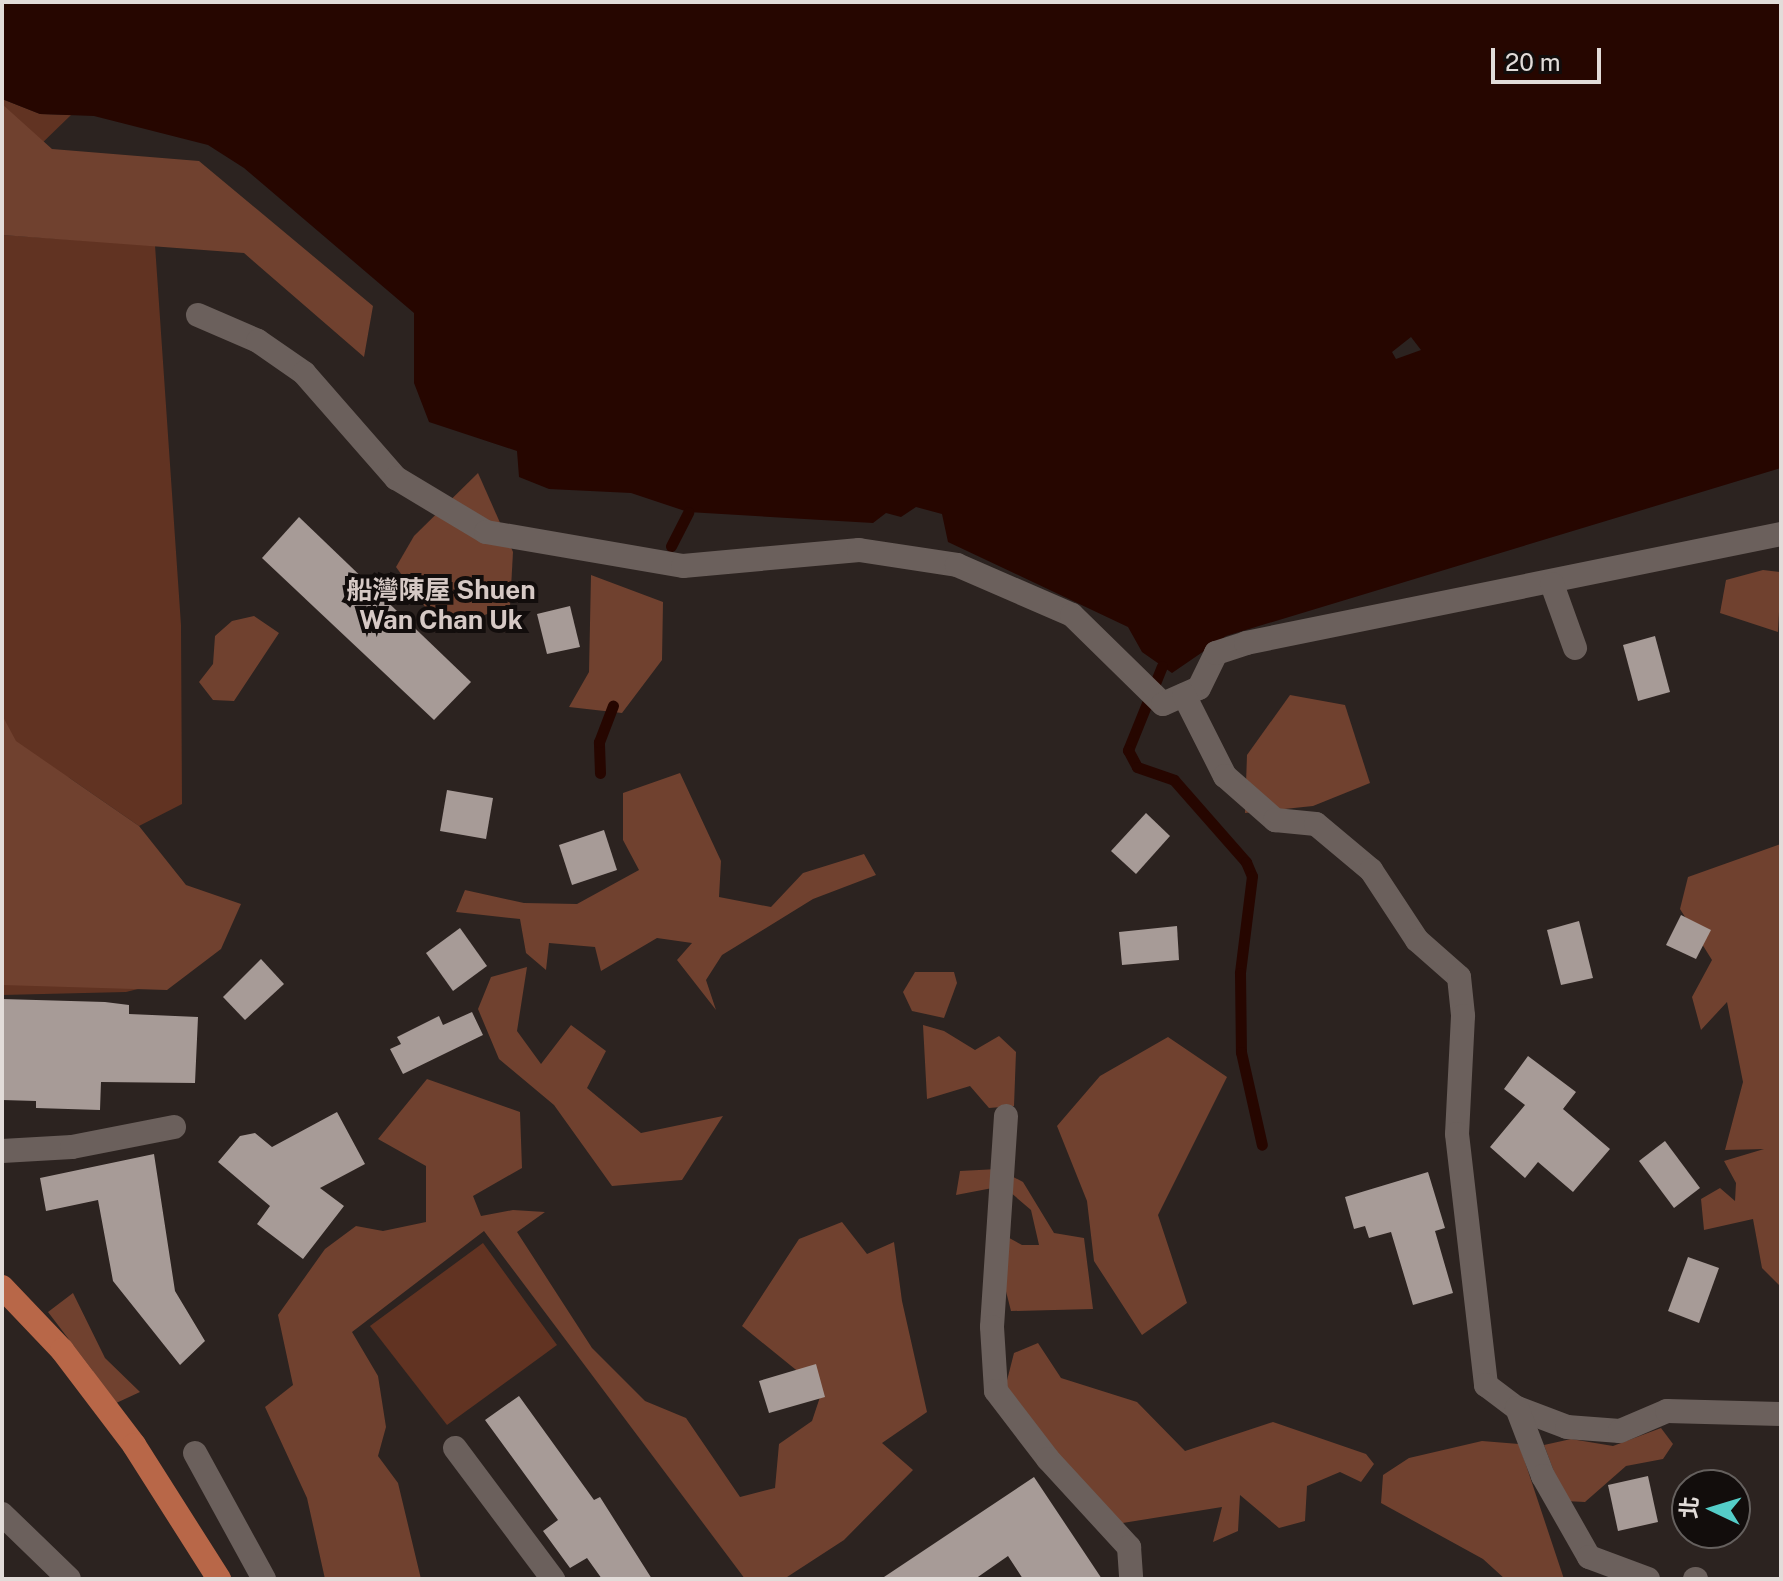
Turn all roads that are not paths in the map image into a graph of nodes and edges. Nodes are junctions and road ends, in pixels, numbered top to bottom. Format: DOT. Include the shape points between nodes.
graph roads {
  1 [pos="198,315"];
  2 [pos="1781,534"];
  3 [pos="1552,584"];
  4 [pos="1575,648"];
  5 [pos="1184,695"];
  6 [pos="1006,1116"];
  7 [pos="174,1127"];
  8 [pos="2,1151"];
  9 [pos="2,1287"];
  10 [pos="1517,1408"];
  11 [pos="1781,1414"];
  12 [pos="455,1448"];
  13 [pos="195,1453"];
  14 [pos="2,1514"];
  15 [pos="69,1579"];
  16 [pos="219,1579"];
  17 [pos="264,1579"];
  18 [pos="553,1579"];
  19 [pos="1131,1579"];
  20 [pos="1648,1579"];
  1 -- 5 [label="street" via="258,341 304,373 396,478 486,532 683,566 859,550 957,565 1072,615 1163,704"];
  2 -- 3 [label="street"];
  3 -- 4 [label="street"];
  3 -- 5 [label="street" via="1401,609 1246,643 1216,653 1199,688"];
  5 -- 10 [label="street" via="1225,776 1275,820 1316,824 1371,870 1417,940 1459,977 1463,1016 1457,1134 1486,1385"];
  6 -- 19 [label="street" via="992,1327 996,1391 1048,1459 1129,1547"];
  7 -- 8 [label="street" via="72,1147"];
  9 -- 16 [label="main road" via="62,1350 134,1445"];
  10 -- 11 [label="street" via="1567,1427 1620,1431 1667,1411"];
  10 -- 20 [label="street" via="1543,1476 1589,1557"];
  12 -- 18 [label="street"];
  13 -- 17 [label="street"];
  14 -- 15 [label="street"];
}
